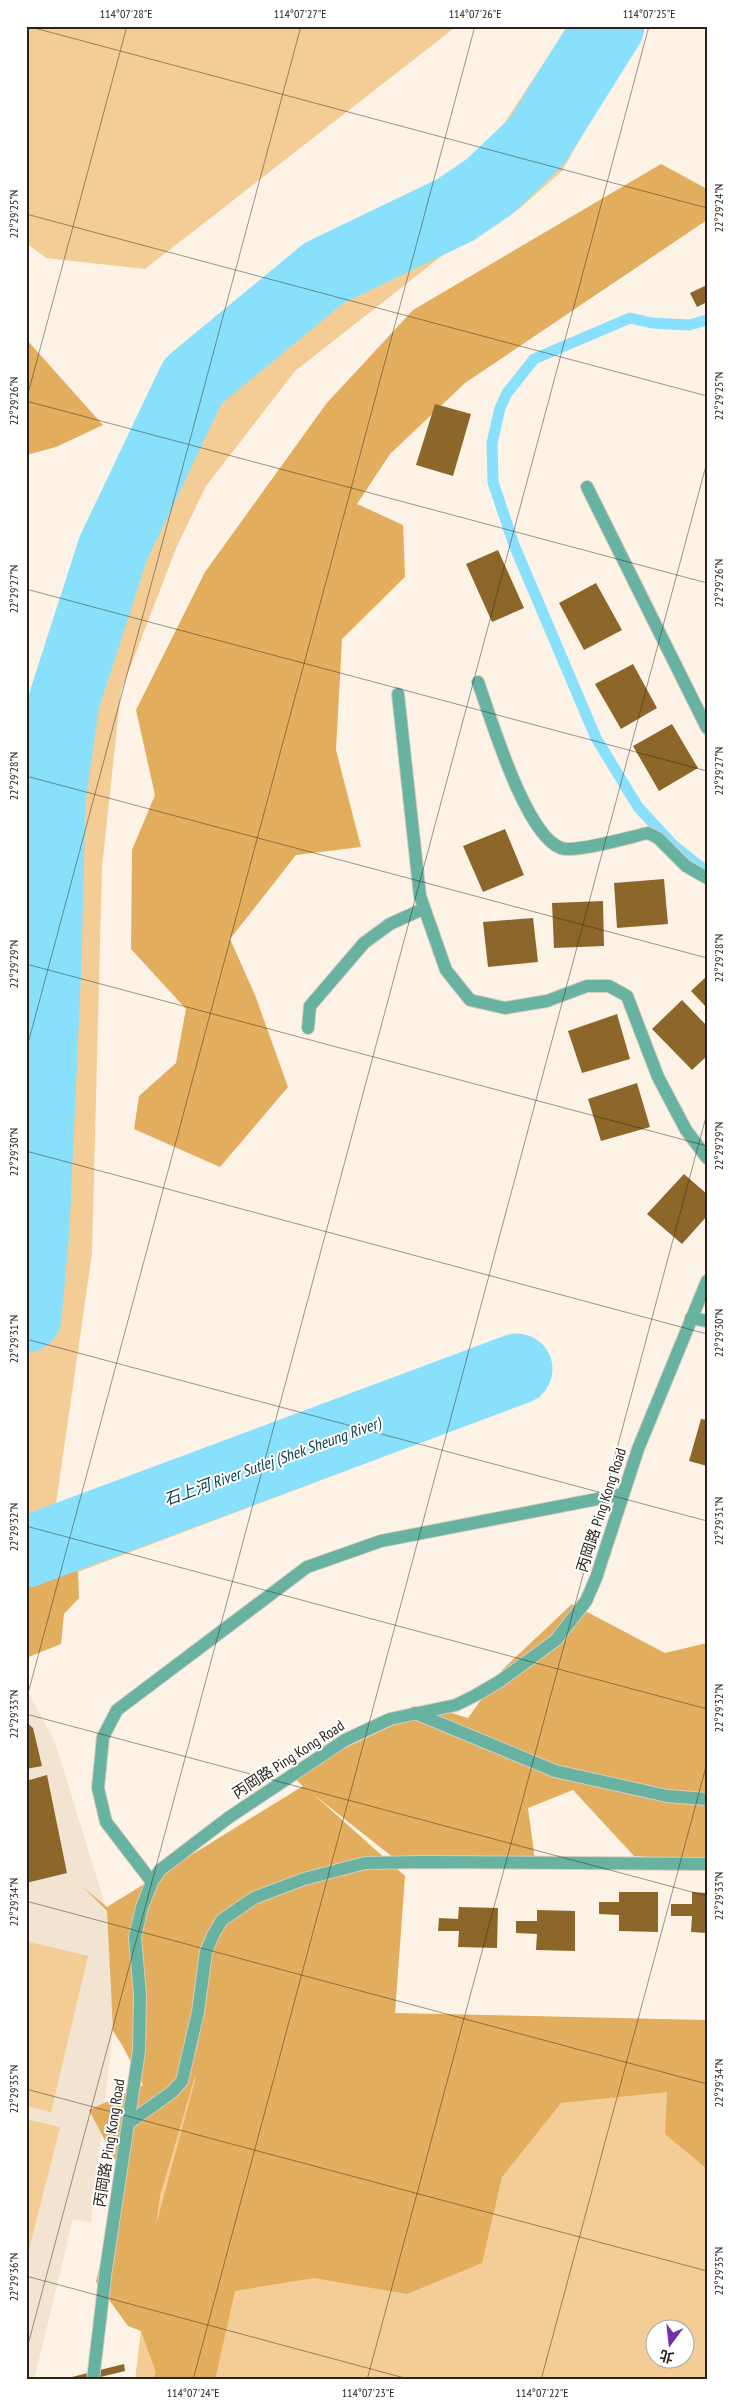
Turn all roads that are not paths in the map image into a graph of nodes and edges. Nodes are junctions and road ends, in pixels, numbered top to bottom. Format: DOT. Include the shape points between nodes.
graph roads {
  1 [pos="587,487"];
  2 [pos="478,682"];
  3 [pos="398,694"];
  4 [pos="707,728"];
  5 [pos="707,878"];
  6 [pos="423,910"];
  7 [pos="308,1028"];
  8 [pos="707,1158"];
  9 [pos="707,1281"];
  10 [pos="691,1318"];
  11 [pos="707,1321"];
  12 [pos="623,1494"];
  13 [pos="415,1713"];
  14 [pos="707,1799"];
  15 [pos="707,1864"];
  16 [pos="152,1882"];
  17 [pos="130,2122"];
  18 [pos="93,2380"];
  1 -- 4 [label="street"];
  2 -- 5 [label="street" via="518,792 546,838 562,848 594,845 648,833 658,838 686,866"];
  3 -- 6 [label="street"];
  6 -- 7 [label="street" via="390,924 364,943 310,1006"];
  6 -- 8 [label="street" via="446,970 470,1000 505,1008 547,1001 587,986 609,986 627,996 658,1077 686,1130"];
  9 -- 10 [label="street, 丙岡路 Ping Kong Road"];
  10 -- 11 [label="street"];
  10 -- 12 [label="street, 丙岡路 Ping Kong Road"];
  12 -- 13 [label="street, 丙岡路 Ping Kong Road" via="589,1593 571,1623 556,1640 476,1695 456,1705"];
  12 -- 16 [label="street" via="381,1541 307,1567 117,1710 103,1737 98,1788 106,1822"];
  13 -- 14 [label="street" via="554,1771 667,1796"];
  13 -- 16 [label="street, 丙岡路 Ping Kong Road" via="390,1719 345,1740 228,1818 160,1870"];
  15 -- 17 [label="street" via="365,1863 304,1878 254,1898 222,1920 213,1934 206,1952 198,2012 182,2081"];
  16 -- 17 [label="street, 丙岡路 Ping Kong Road" via="135,1937 140,1995 139,2051"];
  17 -- 18 [label="street, 丙岡路 Ping Kong Road" via="106,2268"];
}
